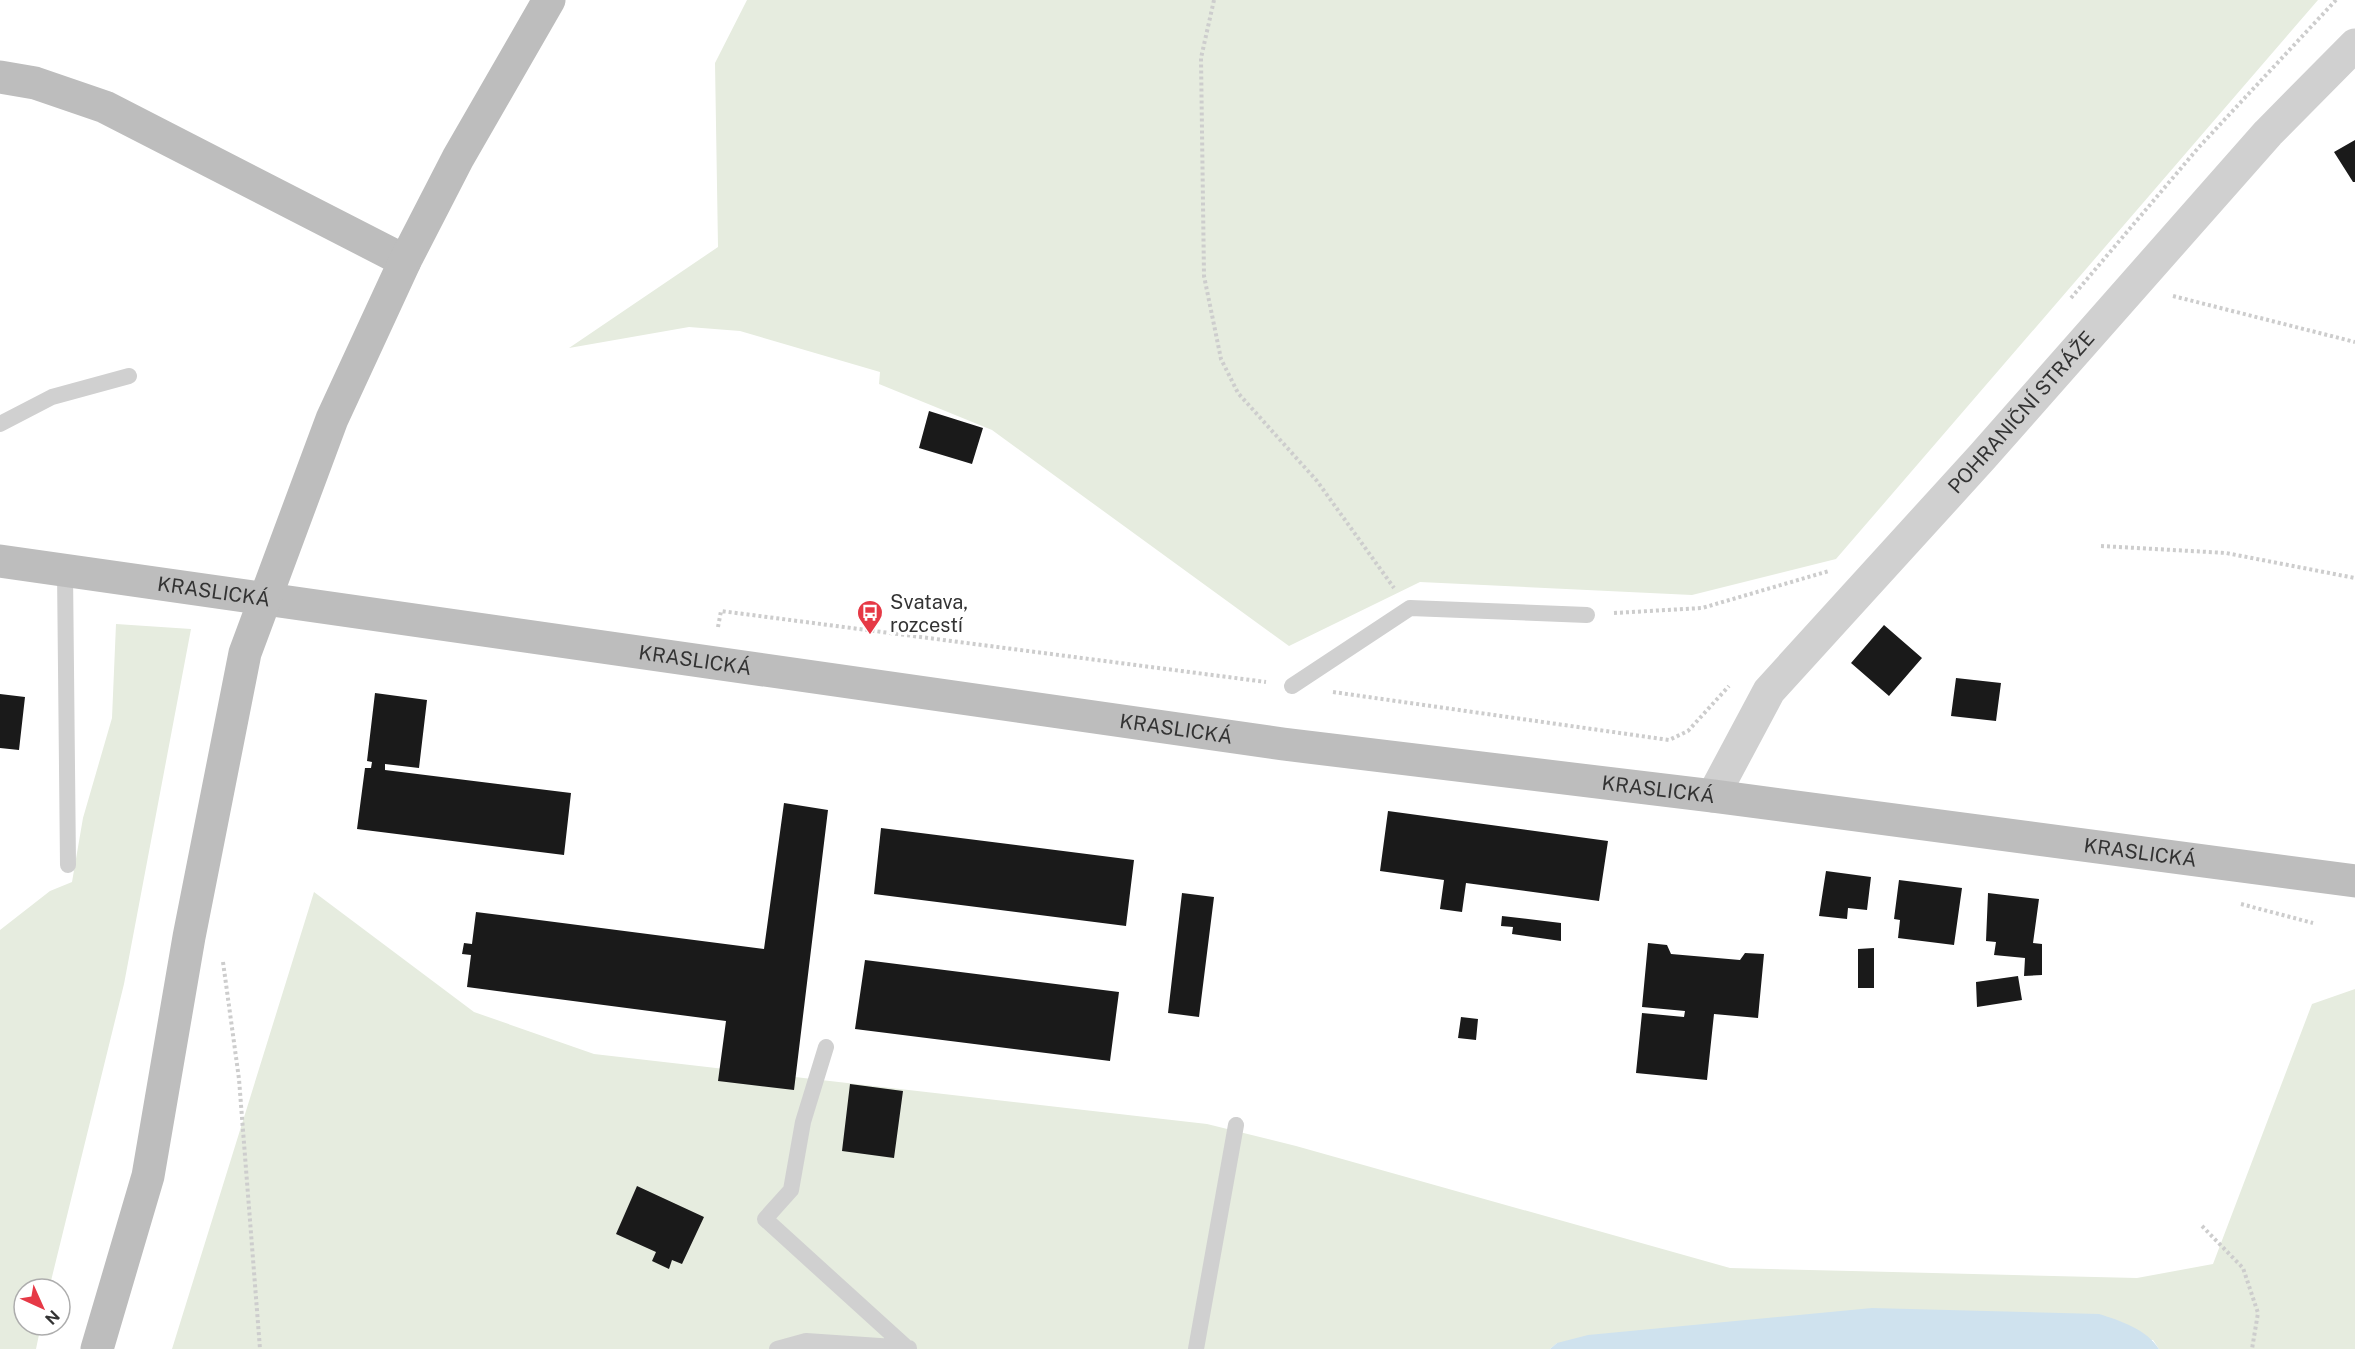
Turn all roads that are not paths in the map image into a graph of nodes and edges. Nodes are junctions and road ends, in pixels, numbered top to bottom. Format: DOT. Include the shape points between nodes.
graph roads {
  1 [pos="549,0"];
  2 [pos="2355,45"];
  3 [pos="0,77"];
  4 [pos="405,261"];
  5 [pos="129,376"];
  6 [pos="0,424"];
  7 [pos="0,561"];
  8 [pos="65,571"];
  9 [pos="1587,615"];
  10 [pos="1292,686"];
  11 [pos="1713,796"];
  12 [pos="68,865"];
  13 [pos="2355,881"];
  14 [pos="826,1047"];
  15 [pos="1236,1125"];
  16 [pos="909,1348"];
  17 [pos="97,1349"];
  18 [pos="777,1349"];
  19 [pos="1196,1349"];
  1 -- 4 [label="main road"];
  2 -- 11 [label="street, POHRANIČNÍ STRÁŽE" via="2268,133 1769,691"];
  3 -- 4 [label="main road" via="35,83 105,107"];
  4 -- 17 [label="main road" via="332,419 244,653 148,1176"];
  5 -- 6 [label="lane" via="52,397"];
  7 -- 8 [label="main road, KRASLICKÁ"];
  8 -- 11 [label="main road, KRASLICKÁ" via="1272,742"];
  8 -- 12 [label="lane"];
  9 -- 10 [label="lane" via="1410,608"];
  11 -- 13 [label="main road, KRASLICKÁ"];
  14 -- 16 [label="lane" via="802,1122 791,1190 765,1219"];
  15 -- 19 [label="lane"];
  16 -- 18 [label="lane" via="806,1341"];
}
